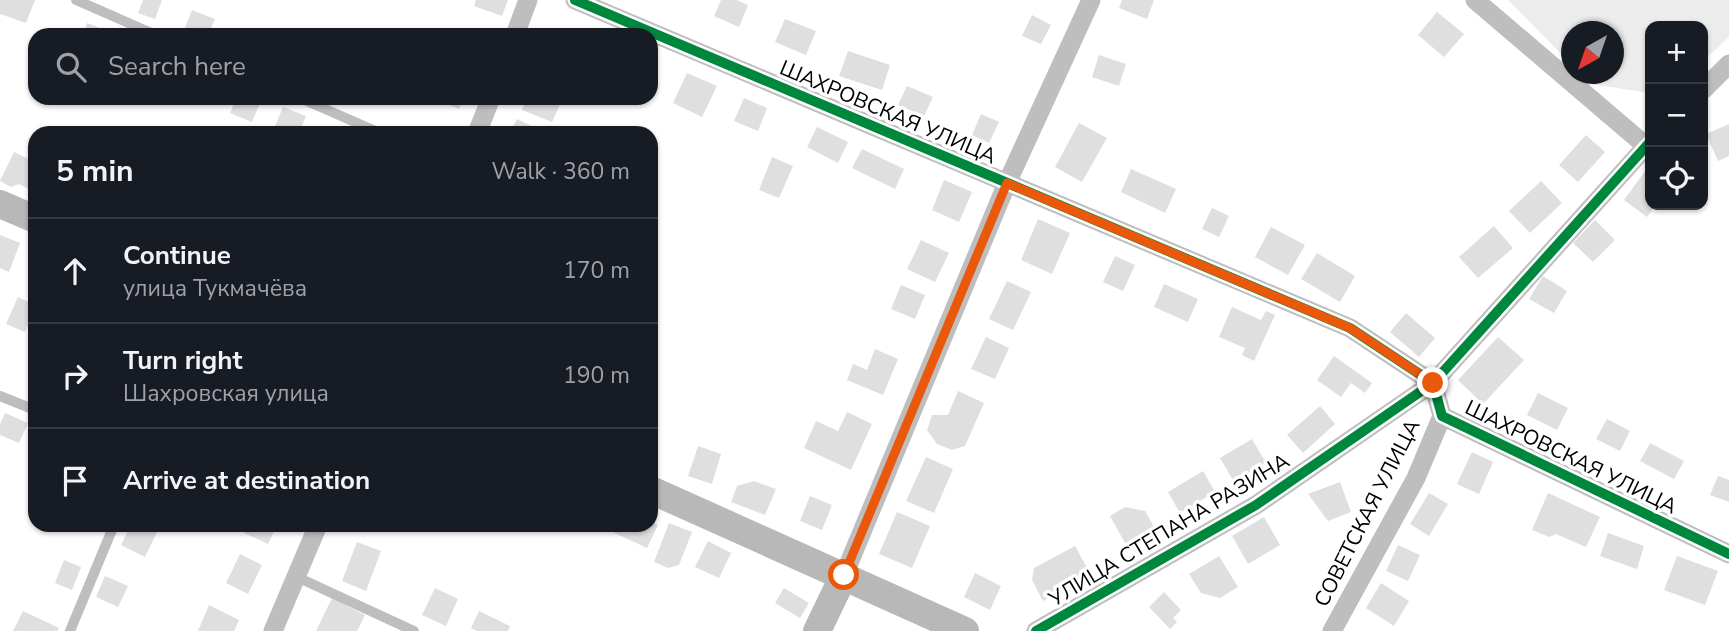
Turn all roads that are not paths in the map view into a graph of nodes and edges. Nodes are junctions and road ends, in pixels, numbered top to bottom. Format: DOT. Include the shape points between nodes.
graph roads {
  1 [pos="76,0"];
  2 [pos="528,0"];
  3 [pos="575,0"];
  4 [pos="1091,0"];
  5 [pos="1475,0"];
  6 [pos="140,28"];
  7 [pos="518,28"];
  8 [pos="641,28"];
  9 [pos="658,35"];
  10 [pos="1729,64"];
  11 [pos="1708,85"];
  12 [pos="316,105"];
  13 [pos="488,105"];
  14 [pos="364,126"];
  15 [pos="481,126"];
  16 [pos="1645,142"];
  17 [pos="1645,147"];
  18 [pos="1007,183"];
  19 [pos="0,204"];
  20 [pos="28,216"];
  21 [pos="1433,383"];
  22 [pos="0,396"];
  23 [pos="28,407"];
  24 [pos="1442,416"];
  25 [pos="658,493"];
  26 [pos="111,532"];
  27 [pos="315,532"];
  28 [pos="1729,554"];
  29 [pos="844,575"];
  30 [pos="297,577"];
  31 [pos="71,631"];
  32 [pos="273,631"];
  33 [pos="414,631"];
  34 [pos="817,631"];
  35 [pos="965,631"];
  36 [pos="1036,631"];
  37 [pos="1332,631"];
  1 -- 6 [label="lane"];
  2 -- 7 [label="street"];
  3 -- 8 [label="street, ШАХРОВСКАЯ УЛИЦА"];
  4 -- 18 [label="street"];
  5 -- 16 [label="street"];
  9 -- 18 [label="street, ШАХРОВСКАЯ УЛИЦА"];
  10 -- 11 [label="street"];
  12 -- 14 [label="lane"];
  13 -- 15 [label="street"];
  17 -- 21 [label="street, УЛИЦА СТЕПАНА РАЗИНА"];
  18 -- 21 [label="street, ШАХРОВСКАЯ УЛИЦА" via="1350,328"];
  18 -- 29 [label="street"];
  19 -- 20 [label="street"];
  21 -- 24 [label="street, ШАХРОВСКАЯ УЛИЦА"];
  21 -- 36 [label="street, УЛИЦА СТЕПАНА РАЗИНА" via="1256,505"];
  22 -- 23 [label="lane"];
  24 -- 28 [label="street, ШАХРОВСКАЯ УЛИЦА"];
  24 -- 37 [label="street, СОВЕТСКАЯ УЛИЦА" via="1416,478"];
  25 -- 29 [label="street"];
  26 -- 31 [label="lane"];
  27 -- 30 [label="street"];
  29 -- 34 [label="street"];
  29 -- 35 [label="street"];
  30 -- 32 [label="street"];
  30 -- 33 [label="lane"];
}
